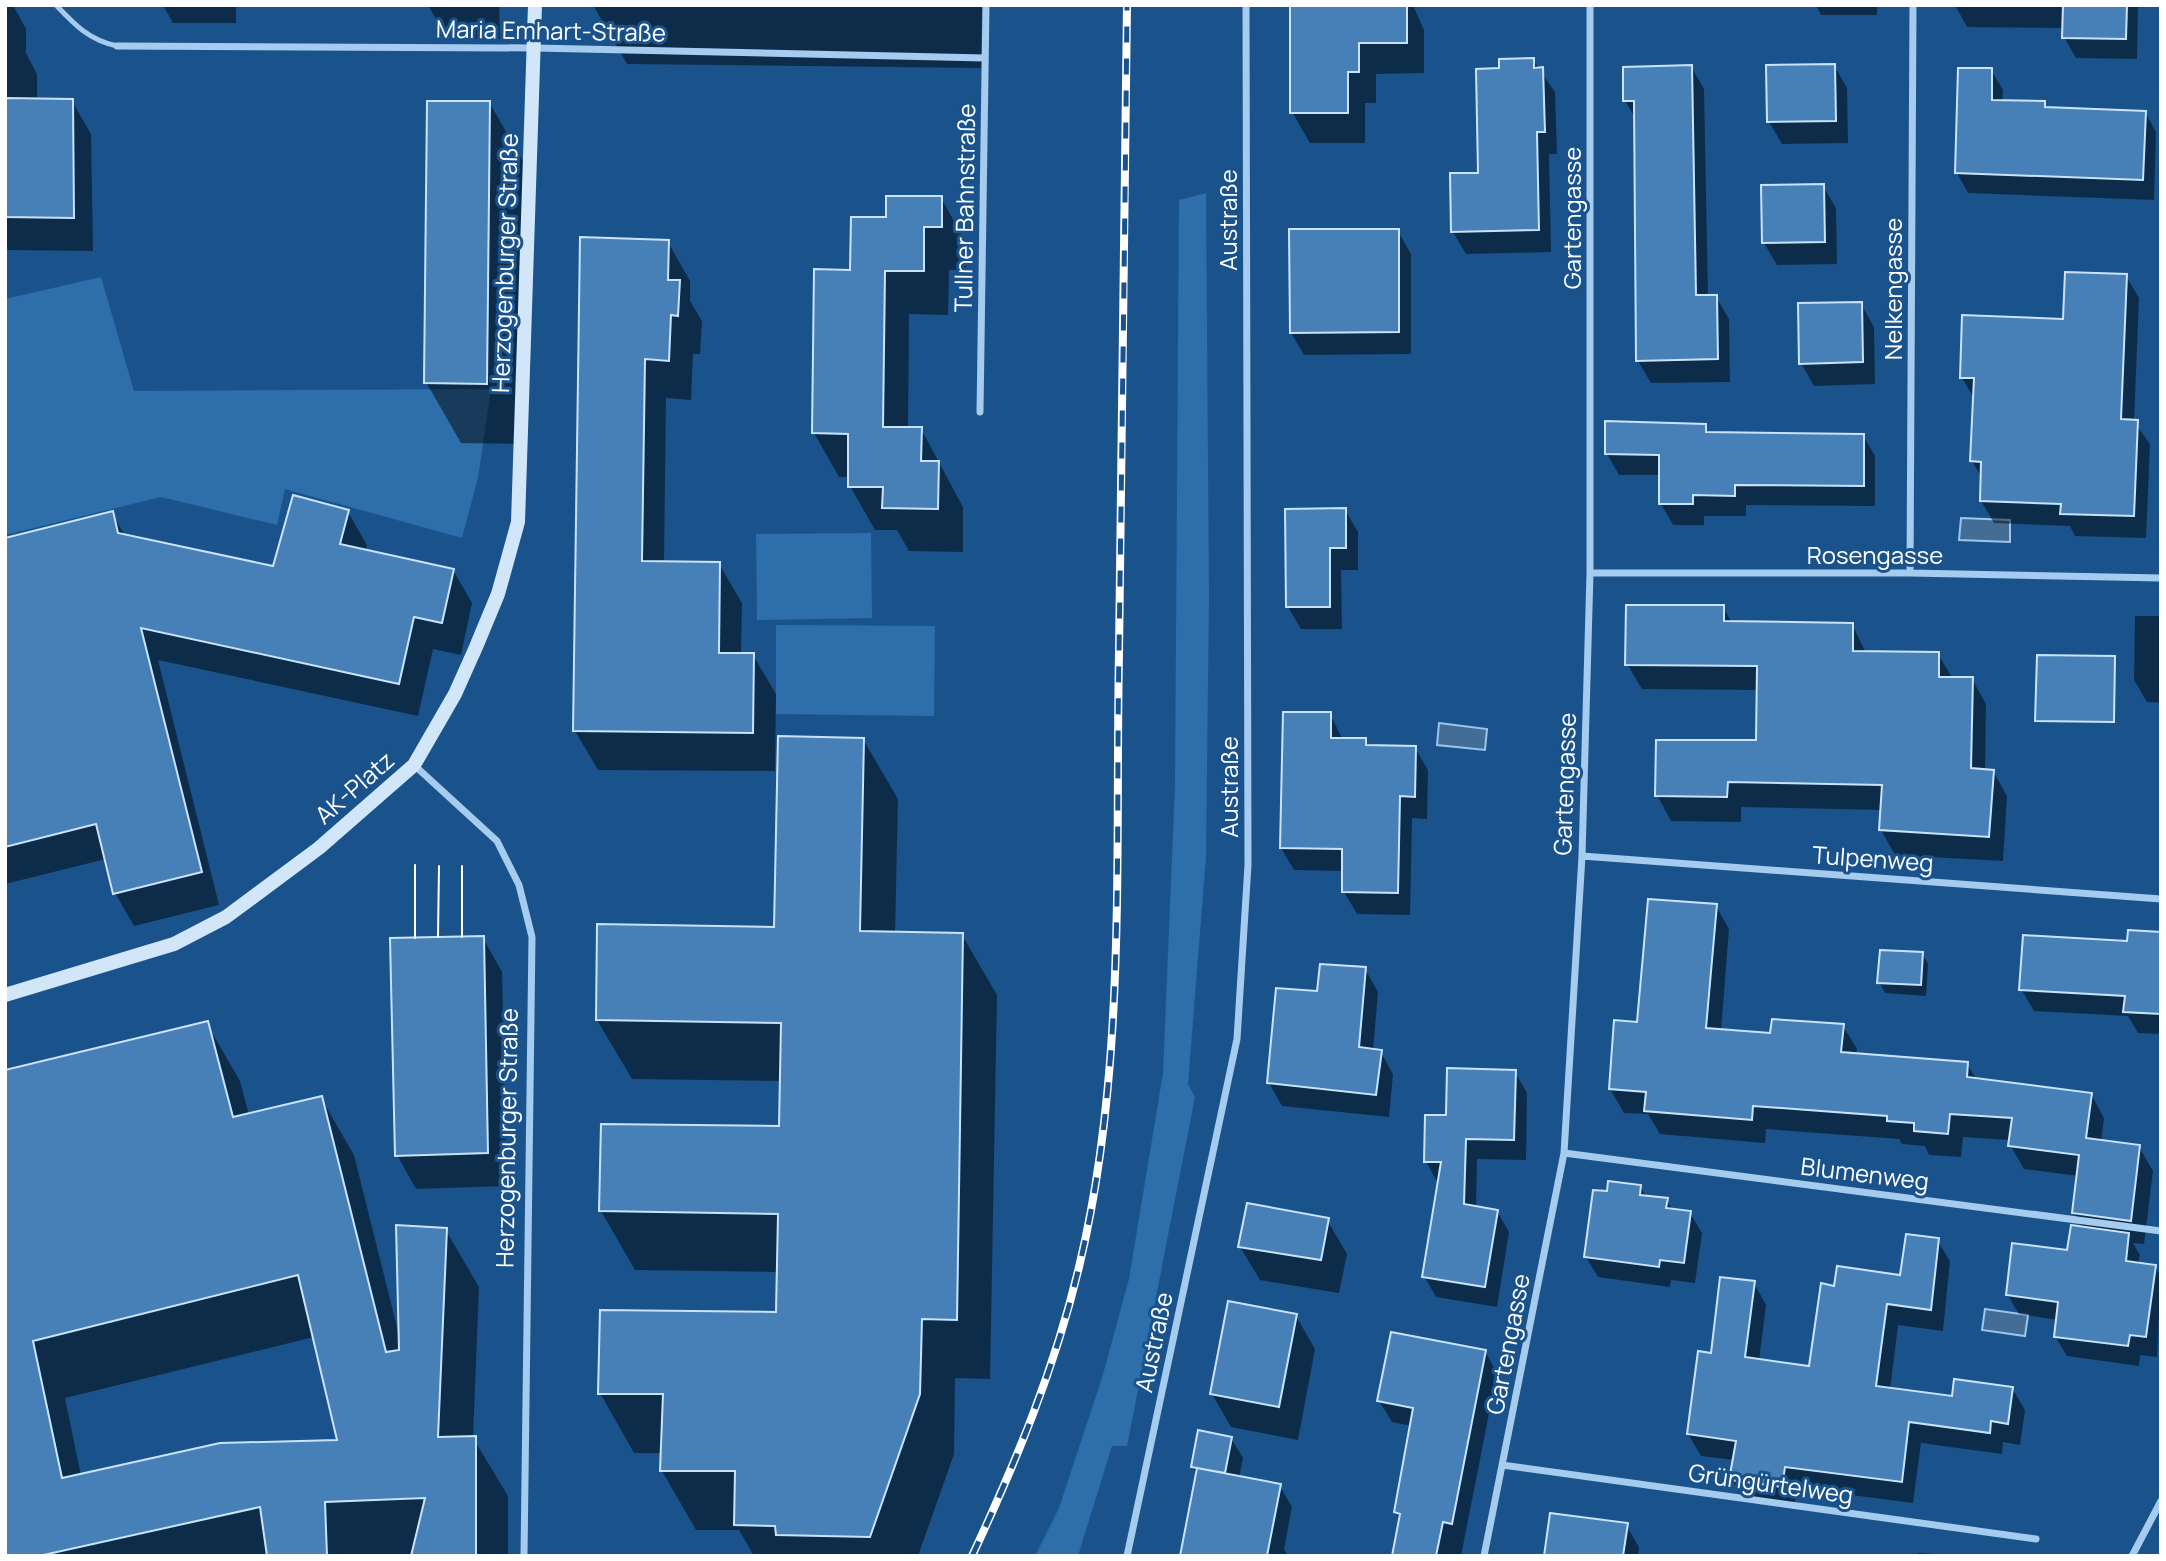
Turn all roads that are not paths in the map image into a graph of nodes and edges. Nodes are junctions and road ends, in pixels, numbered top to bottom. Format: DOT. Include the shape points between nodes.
graph roads {
  1 [pos="56,5"];
  2 [pos="535,5"];
  3 [pos="986,5"];
  4 [pos="1246,5"];
  5 [pos="1590,5"];
  6 [pos="1913,5"];
  7 [pos="117,46"];
  8 [pos="535,48"];
  9 [pos="985,58"];
  10 [pos="980,412"];
  11 [pos="518,522"];
  12 [pos="1590,573"];
  13 [pos="1910,573"];
  14 [pos="2161,578"];
  15 [pos="414,765"];
  16 [pos="1582,856"];
  17 [pos="2161,899"];
  18 [pos="5,995"];
  19 [pos="1564,1153"];
  20 [pos="2161,1231"];
  21 [pos="1502,1465"];
  22 [pos="2161,1501"];
  23 [pos="2036,1539"];
  24 [pos="524,1556"];
  25 [pos="1127,1556"];
  26 [pos="1484,1556"];
  27 [pos="2132,1556"];
  1 -- 7 [label="lane" via="78,29 98,42"];
  2 -- 8 [label="street, Herzogenburger Straße"];
  3 -- 9 [label="street, Tullner Bahnstraße"];
  4 -- 25 [label="street, Austraße" via="1248,865 1237,1040"];
  5 -- 12 [label="street, Gartengasse"];
  6 -- 13 [label="street, Nelkengasse"];
  7 -- 8 [label="street, Maria Emhart-Straße"];
  8 -- 9 [label="street, Maria Emhart-Straße"];
  8 -- 11 [label="street, Herzogenburger Straße"];
  9 -- 10 [label="street, Tullner Bahnstraße"];
  11 -- 15 [label="street, AK-Platz" via="498,594 476,647"];
  12 -- 13 [label="street, Rosengasse"];
  12 -- 16 [label="street, Gartengasse"];
  13 -- 14 [label="street, Rosengasse"];
  15 -- 18 [label="street, AK-Platz" via="226,917 174,944"];
  15 -- 24 [label="street, Herzogenburger Straße" via="497,841 519,885 531,937"];
  16 -- 17 [label="street, Tulpenweg"];
  16 -- 19 [label="street, Gartengasse"];
  19 -- 20 [label="street, Blumenweg"];
  19 -- 21 [label="street, Gartengasse"];
  21 -- 23 [label="street, Grüngürtelweg"];
  21 -- 26 [label="street, Gartengasse"];
  22 -- 27 [label="street"];
}
